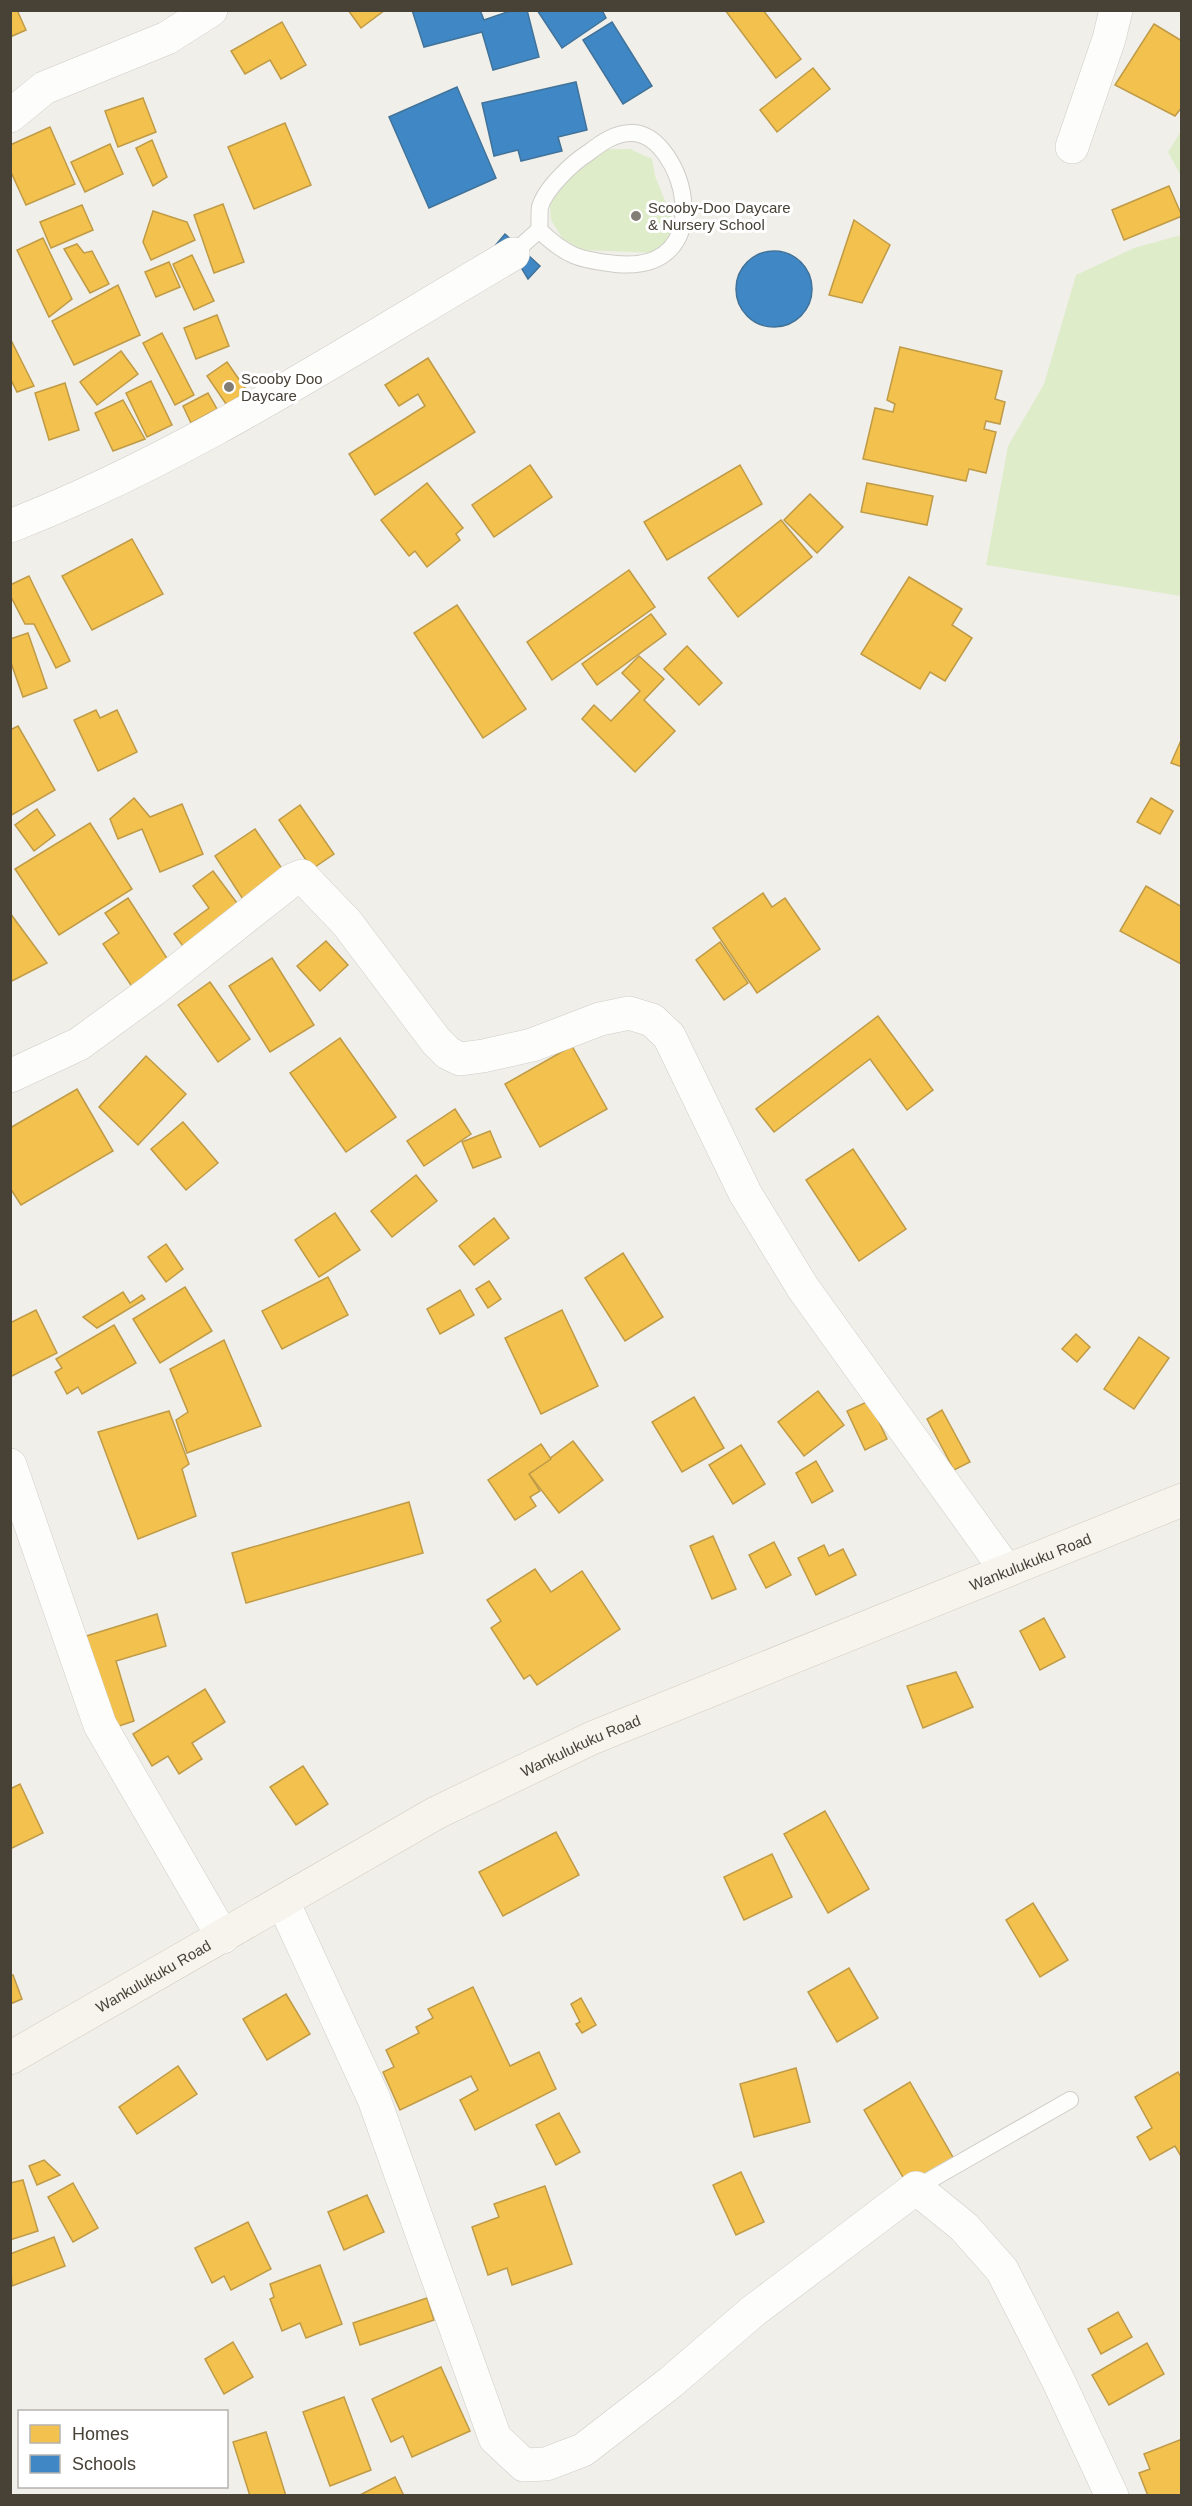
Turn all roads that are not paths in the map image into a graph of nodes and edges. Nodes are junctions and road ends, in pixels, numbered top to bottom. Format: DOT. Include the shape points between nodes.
graph roads {
  1 [pos="211,10"];
  2 [pos="1116,10"];
  3 [pos="10,116"];
  4 [pos="1072,147"];
  5 [pos="539,230"];
  6 [pos="517,251"];
  7 [pos="10,526"];
  8 [pos="10,1076"];
  9 [pos="10,1465"];
  10 [pos="1182,1500"];
  11 [pos="1006,1570"];
  12 [pos="283,1902"];
  13 [pos="223,1937"];
  14 [pos="10,2058"];
  15 [pos="1070,2100"];
  16 [pos="916,2188"];
  17 [pos="1112,2496"];
  1 -- 3 [label="street" via="167,38 44,88"];
  2 -- 4 [label="street"];
  5 -- 5 [label="lane" via="540,206 561,175 612,137 634,133 655,142 675,171 684,197 683,229 672,249 637,266 596,262 561,252"];
  5 -- 6 [label="lane"];
  6 -- 7 [label="street" via="196,440 65,505"];
  8 -- 11 [label="street" via="79,1044 302,876 353,930 436,1041 460,1059 532,1045 600,1019 629,1013 652,1020 669,1036 745,1193 803,1288"];
  9 -- 13 [label="street" via="100,1725"];
  10 -- 11 [label="main road, Wankulukuku Road"];
  11 -- 12 [label="main road, Wankulukuku Road" via="592,1738 436,1814"];
  12 -- 13 [label="main road, Wankulukuku Road"];
  12 -- 16 [label="street" via="374,2099 495,2438 524,2465 546,2464 583,2450 752,2312"];
  13 -- 14 [label="main road, Wankulukuku Road"];
  15 -- 16 [label="lane"];
  16 -- 17 [label="street" via="964,2227 1002,2270"];
}
